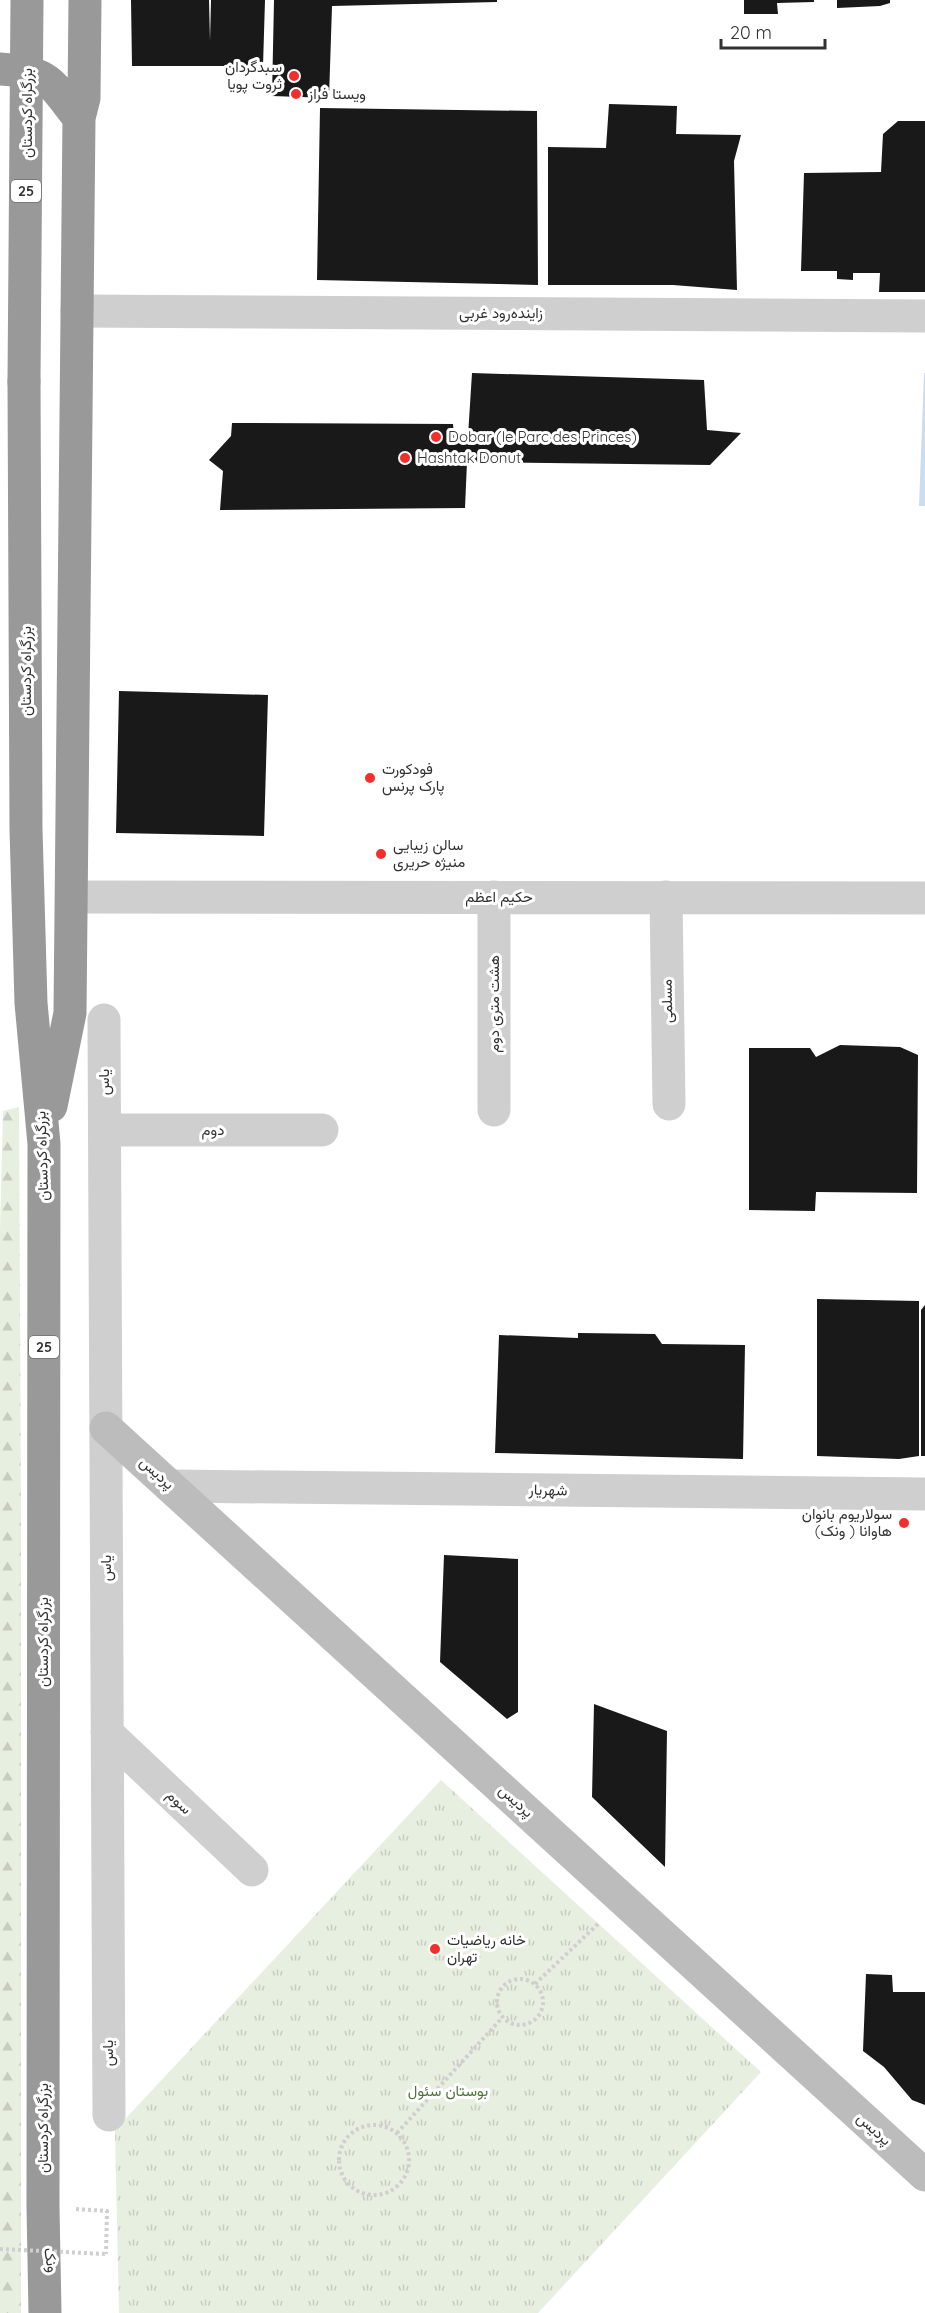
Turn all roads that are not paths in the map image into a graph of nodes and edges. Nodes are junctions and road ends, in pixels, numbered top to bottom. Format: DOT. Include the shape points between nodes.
graph roads {
  1 [pos="27,0"];
  2 [pos="85,0"];
  3 [pos="0,69"];
  4 [pos="79,118"];
  5 [pos="77,311"];
  6 [pos="925,316"];
  7 [pos="72,897"];
  8 [pos="494,897"];
  9 [pos="666,897"];
  10 [pos="925,898"];
  11 [pos="104,1020"];
  12 [pos="669,1104"];
  13 [pos="494,1110"];
  14 [pos="105,1130"];
  15 [pos="322,1130"];
  16 [pos="44,1144"];
  17 [pos="106,1428"];
  18 [pos="172,1486"];
  19 [pos="925,1494"];
  20 [pos="107,1733"];
  21 [pos="252,1870"];
  22 [pos="108,2115"];
  23 [pos="925,2175"];
  24 [pos="43,2207"];
  25 [pos="45,2313"];
  26 [pos="60,2313"];
  1 -- 16 [label="highway, بزرگراه کردستان / 25, bridge" via="26,829 31,1003"];
  2 -- 4 [label="highway" via="84,98"];
  3 -- 4 [label="highway" via="33,72 50,81"];
  4 -- 5 [label="highway"];
  5 -- 6 [label="street, زاینده‌رود غربی"];
  5 -- 7 [label="highway"];
  7 -- 8 [label="street, حکیم اعظم"];
  7 -- 16 [label="highway" via="70,1013"];
  8 -- 9 [label="street, حکیم اعظم"];
  8 -- 13 [label="street, هشت متری دوم"];
  9 -- 10 [label="street, حکیم اعظم"];
  9 -- 12 [label="street, مسلمی"];
  11 -- 14 [label="street, یاس"];
  14 -- 15 [label="street, دوم"];
  14 -- 17 [label="street, یاس"];
  16 -- 24 [label="highway, بزرگراه کردستان / 25"];
  17 -- 18 [label="main road, پردیس"];
  17 -- 20 [label="street, یاس"];
  18 -- 19 [label="street, شهریار"];
  18 -- 23 [label="main road, پردیس"];
  20 -- 21 [label="street, سوم"];
  20 -- 22 [label="street, یاس"];
  24 -- 25 [label="highway, بزرگراه کردستان / 25"];
  24 -- 26 [label="main road, ونک"];
}
